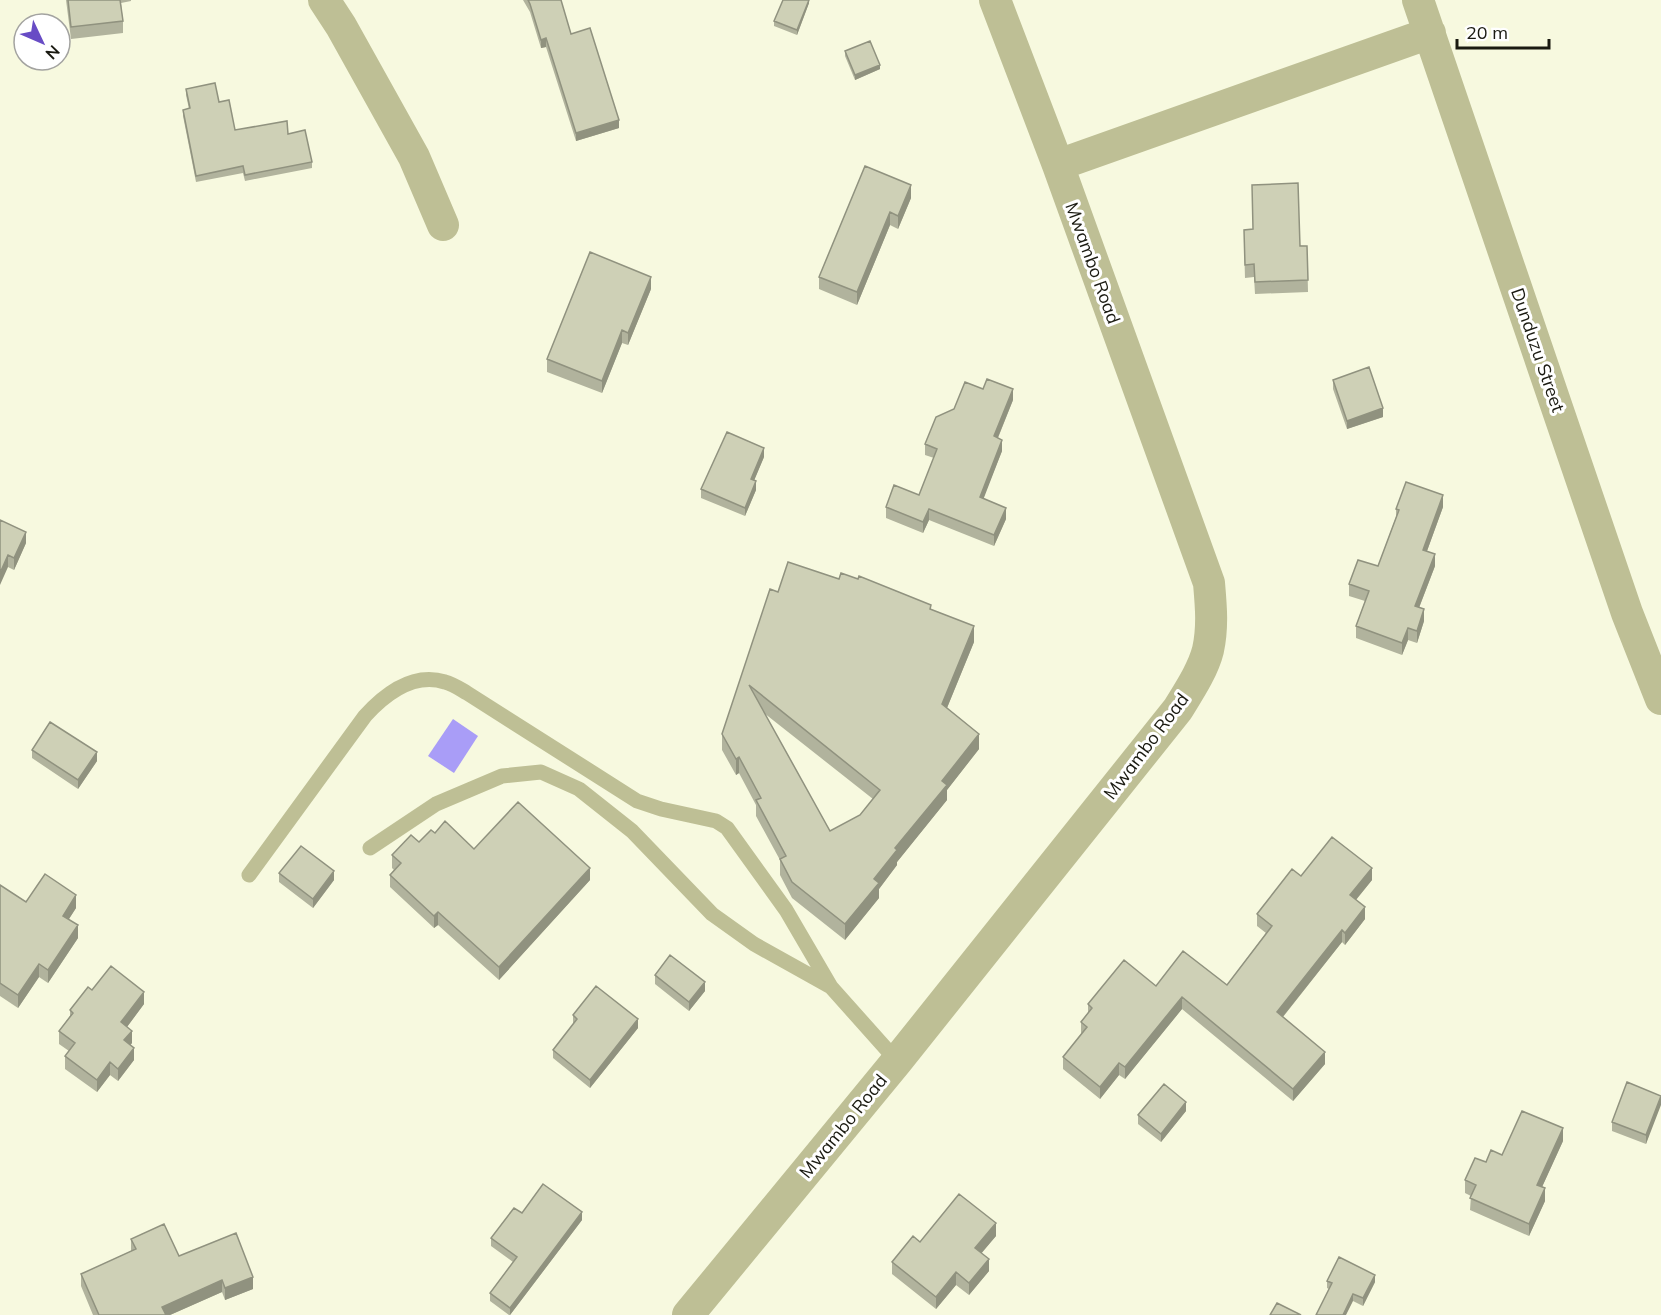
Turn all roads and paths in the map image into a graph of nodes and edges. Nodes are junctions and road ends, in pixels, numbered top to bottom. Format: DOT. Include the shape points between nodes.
graph roads {
  1 [pos="324,0"];
  2 [pos="995,0"];
  3 [pos="1418,0"];
  4 [pos="1430,33"];
  5 [pos="1058,165"];
  6 [pos="443,225"];
  7 [pos="1661,699"];
  8 [pos="370,848"];
  9 [pos="249,875"];
  10 [pos="831,987"];
  11 [pos="897,1061"];
  12 [pos="688,1315"];
  1 -- 6 [label="street" via="414,158"];
  2 -- 5 [label="street, Mwambo Road"];
  3 -- 4 [label="street, Dunduzu Street"];
  4 -- 5 [label="street"];
  4 -- 7 [label="street, Dunduzu Street" via="1627,613"];
  5 -- 11 [label="street, Mwambo Road" via="1209,583 1212,618 1208,651 1178,709"];
  8 -- 10 [label="lane" via="436,804 502,776 541,772 579,789 632,831 712,914 754,944"];
  9 -- 10 [label="lane" via="382,698 404,685 424,680 445,682 636,801 716,821 727,828 786,910"];
  10 -- 11 [label="lane"];
  11 -- 12 [label="street, Mwambo Road"];
}
